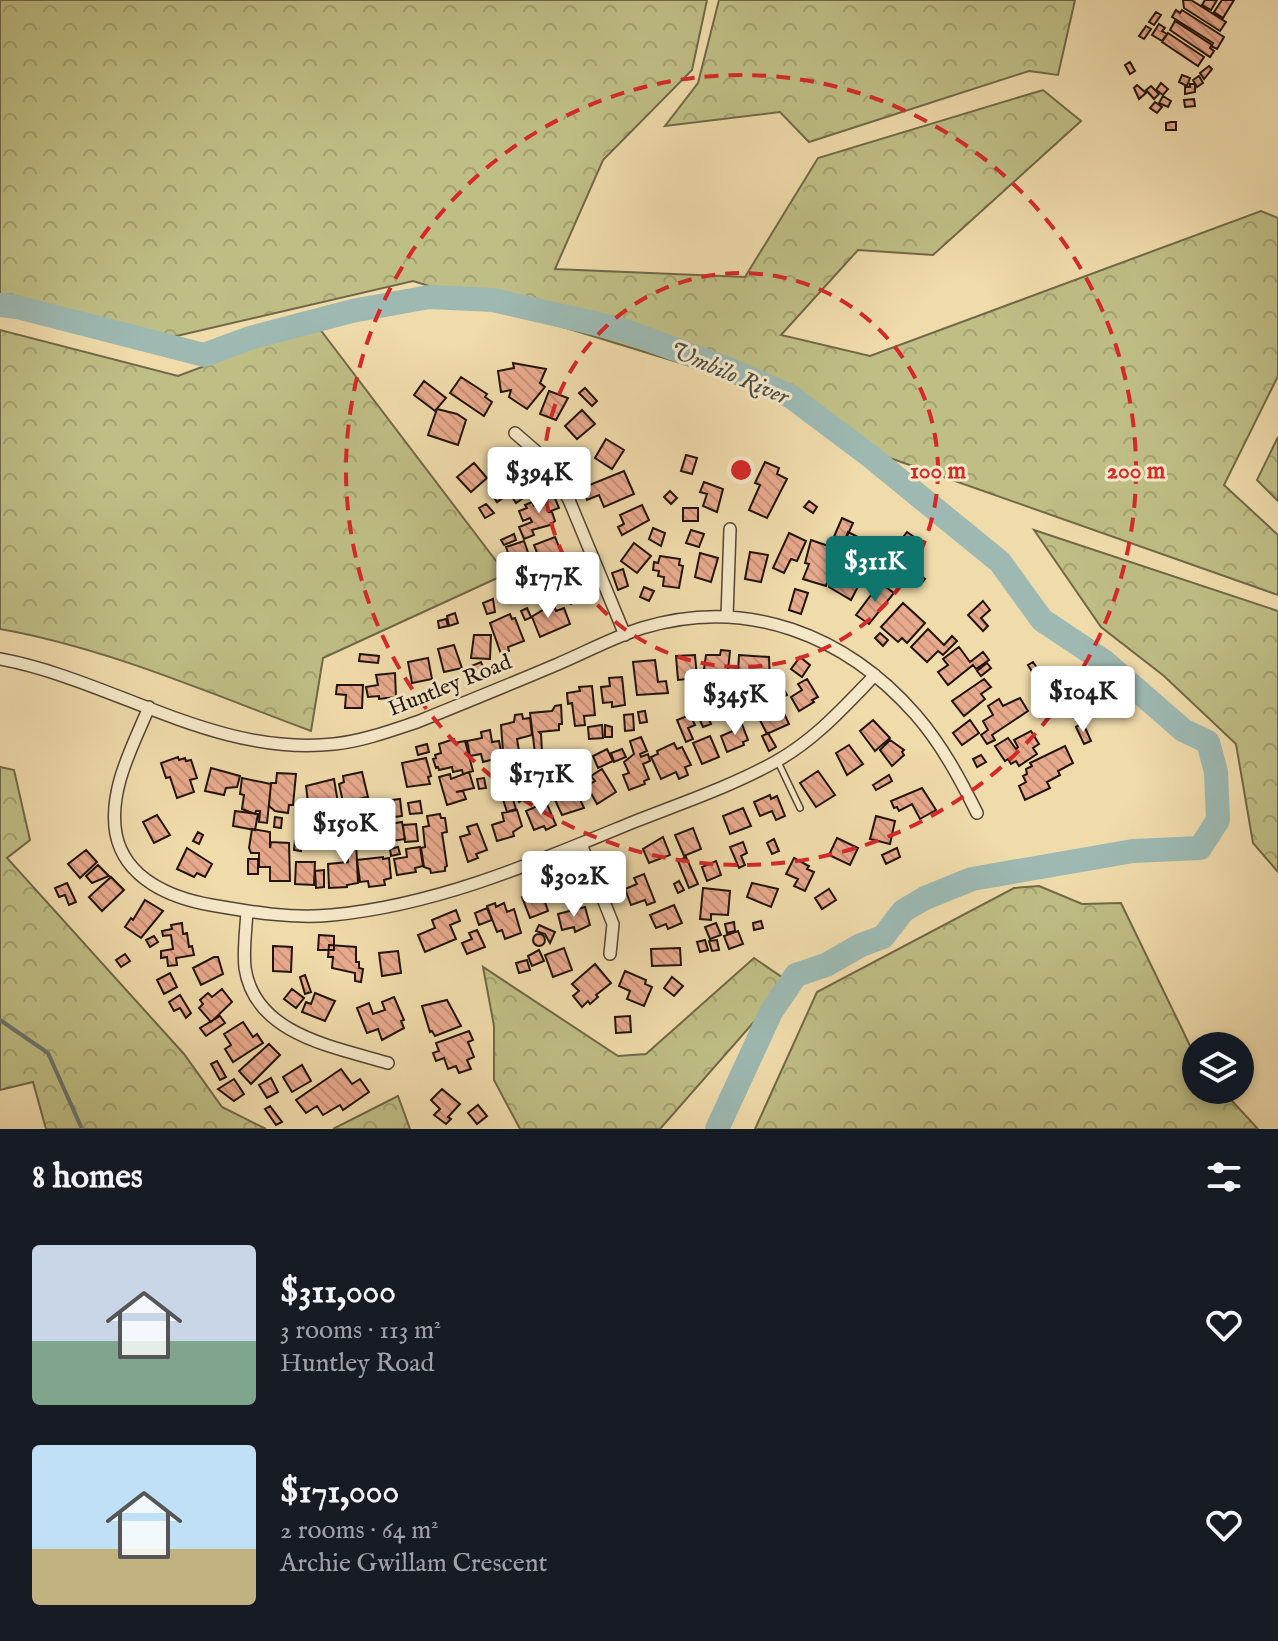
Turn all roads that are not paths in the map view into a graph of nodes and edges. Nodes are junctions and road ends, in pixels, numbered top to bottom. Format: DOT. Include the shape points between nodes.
graph roads {
  1 [pos="515,433"];
  2 [pos="730,529"];
  3 [pos="727,617"];
  4 [pos="625,635"];
  5 [pos="0,659"];
  6 [pos="875,675"];
  7 [pos="149,707"];
  8 [pos="778,761"];
  9 [pos="800,808"];
  10 [pos="977,813"];
  11 [pos="581,844"];
  12 [pos="247,911"];
  13 [pos="610,954"];
  14 [pos="388,1063"];
  1 -- 4 [label="street" via="538,453 563,491"];
  2 -- 3 [label="street"];
  3 -- 4 [label="street, Huntley Road" via="682,620"];
  3 -- 6 [label="street, Huntley Road" via="799,631 856,659"];
  4 -- 7 [label="street, Huntley Road" via="417,722 333,744 235,738"];
  5 -- 7 [label="street, Huntley Road"];
  6 -- 8 [label="street" via="832,720"];
  6 -- 10 [label="street, Huntley Road" via="936,741"];
  7 -- 12 [label="street" via="115,802 117,836 126,857 138,873 172,896"];
  8 -- 9 [label="lane"];
  8 -- 11 [label="street"];
  11 -- 12 [label="street" via="416,901 330,915"];
  11 -- 13 [label="street" via="613,924"];
  12 -- 14 [label="street" via="245,970 270,1015 296,1034"];
}
